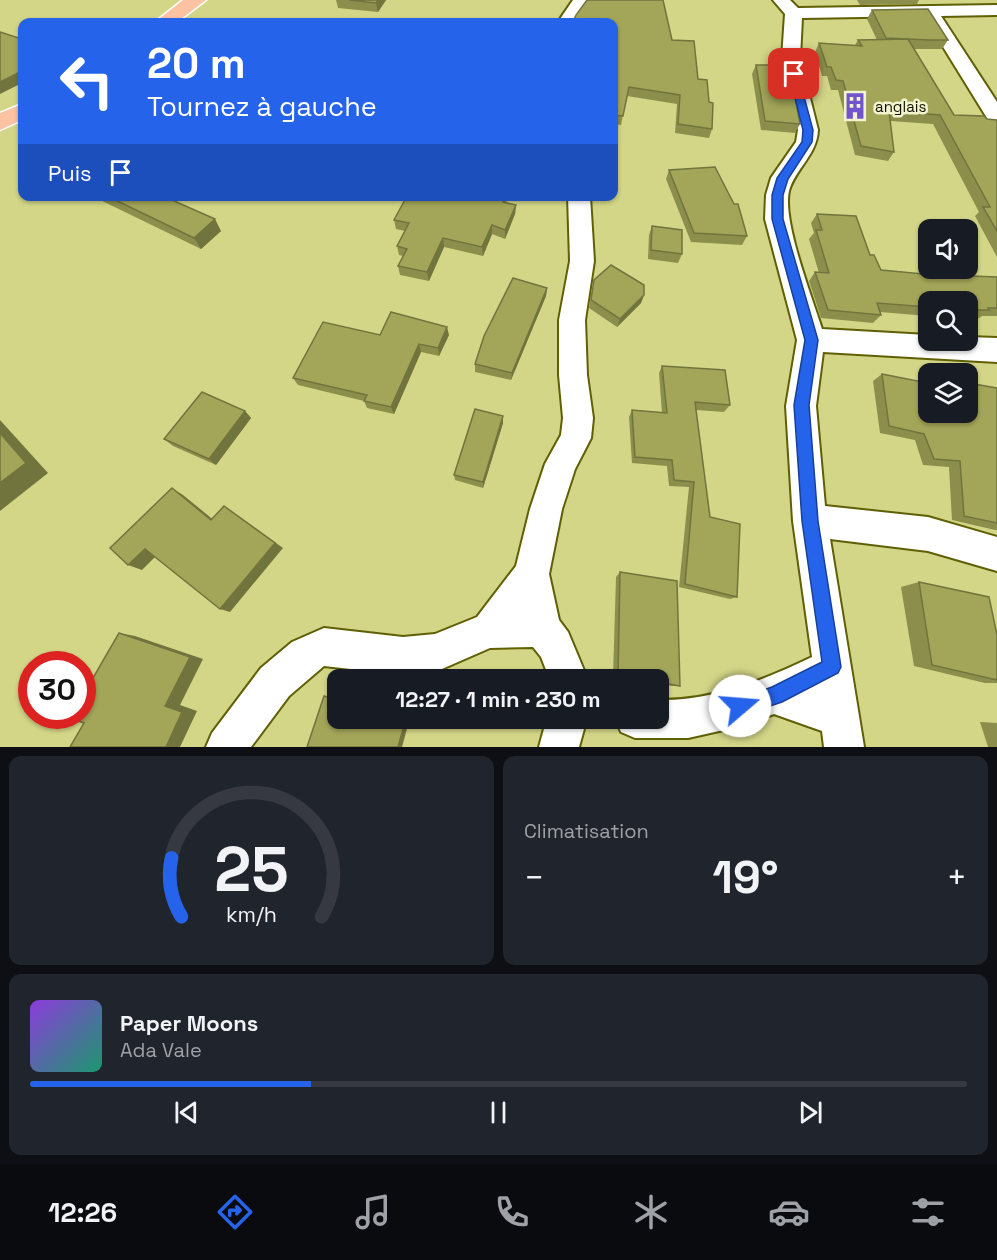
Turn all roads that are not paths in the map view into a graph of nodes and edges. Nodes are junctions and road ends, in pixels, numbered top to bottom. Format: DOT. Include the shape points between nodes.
graph roads {
  1 [pos="196,0"];
  2 [pos="581,0"];
  3 [pos="788,7"];
  4 [pos="997,10"];
  5 [pos="930,12"];
  6 [pos="171,18"];
  7 [pos="569,18"];
  8 [pos="18,113"];
  9 [pos="997,118"];
  10 [pos="0,123"];
  11 [pos="579,201"];
  12 [pos="812,340"];
  13 [pos="997,350"];
  14 [pos="810,521"];
  15 [pos="997,554"];
  16 [pos="532,574"];
  17 [pos="542,629"];
  18 [pos="490,630"];
  19 [pos="832,667"];
  20 [pos="565,669"];
  21 [pos="776,695"];
  22 [pos="669,721"];
  23 [pos="564,729"];
  24 [pos="842,732"];
  25 [pos="226,747"];
  26 [pos="559,747"];
  1 -- 6 [label="highway"];
  2 -- 7 [label="street"];
  3 -- 5 [label="street"];
  3 -- 12 [label="street" via="791,58 808,130 807,142 782,178 777,219"];
  4 -- 5 [label="street"];
  5 -- 9 [label="street"];
  8 -- 10 [label="highway"];
  11 -- 16 [label="street" via="582,261 572,320 576,438 561,464 546,509"];
  12 -- 13 [label="street"];
  12 -- 14 [label="street" via="801,405"];
  14 -- 15 [label="street" via="913,530 965,541"];
  14 -- 19 [label="street"];
  16 -- 17 [label="street"];
  16 -- 18 [label="street"];
  17 -- 18 [label="street"];
  17 -- 20 [label="street" via="555,645"];
  18 -- 25 [label="street" via="435,653 403,656 324,647 304,655 275,682"];
  19 -- 21 [label="street"];
  19 -- 24 [label="street"];
  21 -- 22 [label="street" via="705,718"];
  21 -- 24 [label="street"];
  23 -- 26 [label="street"];
}
